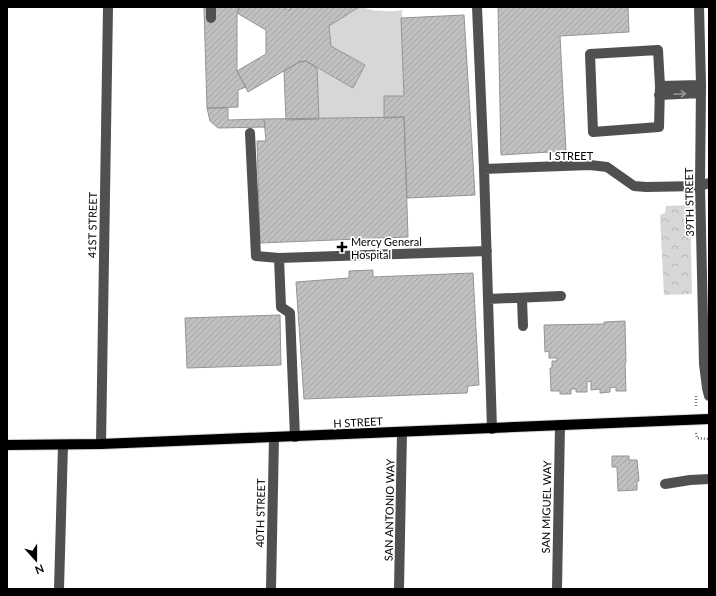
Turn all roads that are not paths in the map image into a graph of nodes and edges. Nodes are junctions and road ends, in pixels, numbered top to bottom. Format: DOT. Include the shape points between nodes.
graph roads {
  1 [pos="108,7"];
  2 [pos="211,7"];
  3 [pos="477,7"];
  4 [pos="699,7"];
  5 [pos="211,18"];
  6 [pos="701,89"];
  7 [pos="660,90"];
  8 [pos="250,133"];
  9 [pos="484,169"];
  10 [pos="706,186"];
  11 [pos="487,251"];
  12 [pos="279,258"];
  13 [pos="561,296"];
  14 [pos="488,299"];
  15 [pos="522,299"];
  16 [pos="523,326"];
  17 [pos="709,396"];
  18 [pos="709,420"];
  19 [pos="560,425"];
  20 [pos="492,429"];
  21 [pos="402,432"];
  22 [pos="274,437"];
  23 [pos="294,437"];
  24 [pos="101,444"];
  25 [pos="7,445"];
  26 [pos="63,445"];
  27 [pos="709,479"];
  28 [pos="666,484"];
  29 [pos="59,589"];
  30 [pos="271,589"];
  31 [pos="399,589"];
  32 [pos="556,589"];
  1 -- 24 [label="street, 41ST STREET"];
  2 -- 5 [label="street"];
  3 -- 9 [label="street"];
  4 -- 6 [label="street, 39TH STREET"];
  6 -- 7 [label="street"];
  6 -- 10 [label="street, 39TH STREET"];
  7 -- 7 [label="street" via="658,50 590,54 593,132 659,127"];
  8 -- 12 [label="street" via="256,256"];
  9 -- 10 [label="street, I STREET" via="590,165 607,167 634,186"];
  9 -- 11 [label="street"];
  10 -- 17 [label="street, 39TH STREET" via="704,364"];
  11 -- 12 [label="street"];
  11 -- 14 [label="street"];
  12 -- 23 [label="street" via="280,307 290,314"];
  13 -- 15 [label="street"];
  14 -- 15 [label="street"];
  14 -- 20 [label="street"];
  15 -- 16 [label="street"];
  18 -- 19 [label="main road, H STREET"];
  19 -- 20 [label="main road, H STREET"];
  19 -- 32 [label="street, SAN MIGUEL WAY"];
  20 -- 21 [label="main road, H STREET"];
  21 -- 23 [label="main road, H STREET"];
  21 -- 31 [label="street, SAN ANTONIO WAY"];
  22 -- 23 [label="main road, H STREET"];
  22 -- 24 [label="main road, H STREET"];
  22 -- 30 [label="street, 40TH STREET"];
  24 -- 26 [label="main road, H STREET"];
  25 -- 26 [label="main road, H STREET"];
  26 -- 29 [label="street"];
  27 -- 28 [label="street"];
}
